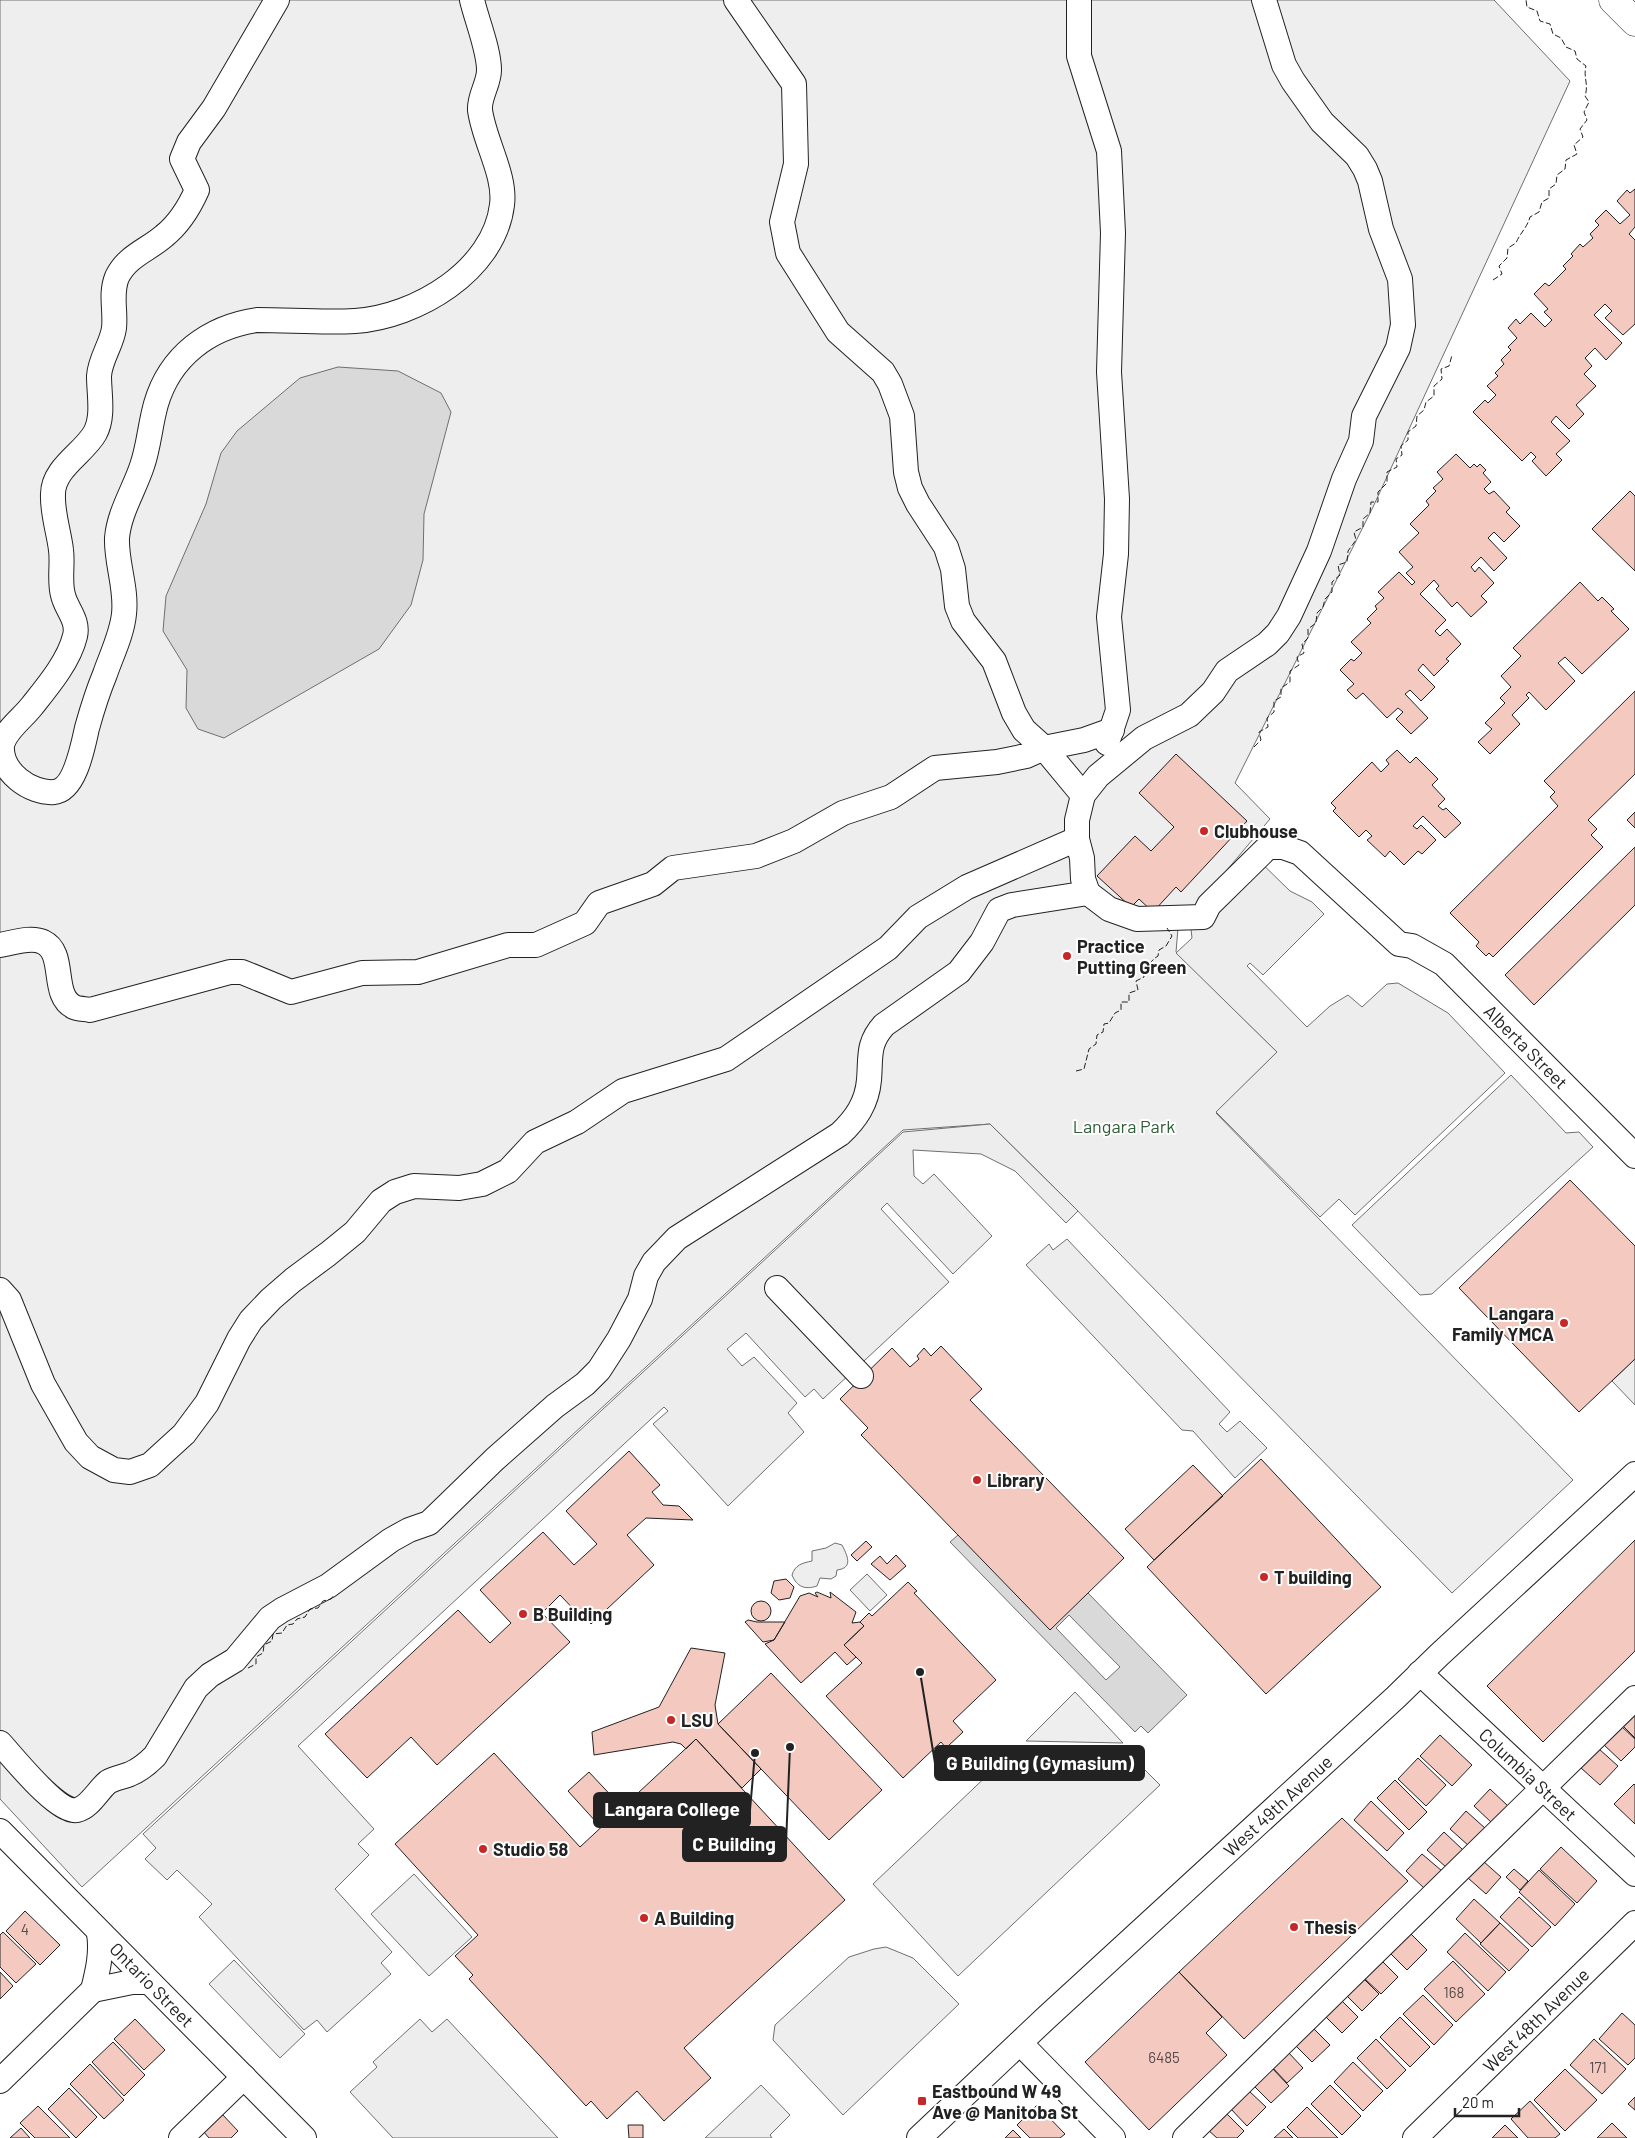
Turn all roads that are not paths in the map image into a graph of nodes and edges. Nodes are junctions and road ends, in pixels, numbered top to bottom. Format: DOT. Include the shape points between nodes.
graph roads {
  1 [pos="277,0"];
  2 [pos="472,0"];
  3 [pos="736,0"];
  4 [pos="1079,0"];
  5 [pos="1264,0"];
  6 [pos="1613,0"];
  7 [pos="1635,22"];
  8 [pos="1112,730"];
  9 [pos="1044,748"];
  10 [pos="1098,776"];
  11 [pos="1083,795"];
  12 [pos="1077,839"];
  13 [pos="1088,893"];
  14 [pos="0,945"];
  15 [pos="1635,1156"];
  16 [pos="777,1288"];
  17 [pos="0,1290"];
  18 [pos="860,1376"];
  19 [pos="1635,1474"];
  20 [pos="1420,1673"];
  21 [pos="1635,1698"];
  22 [pos="0,1743"];
  23 [pos="1542,1788"];
  24 [pos="5,1845"];
  25 [pos="1635,1874"];
  26 [pos="1635,1923"];
  27 [pos="99,1933"];
  28 [pos="149,1982"];
  29 [pos="93,1990"];
  30 [pos="1020,2043"];
  31 [pos="244,2077"];
  32 [pos="0,2081"];
  33 [pos="181,2138"];
  34 [pos="304,2138"];
  35 [pos="919,2138"];
  36 [pos="1113,2138"];
  37 [pos="1185,2138"];
  38 [pos="1415,2138"];
  1 -- 2 [label="street" via="214,108 189,142 182,159 196,190 187,212 164,237 134,256 117,276 113,292 114,329 99,372 100,410 96,432 58,476 53,488 52,500 61,551 62,594 74,620 76,634 64,662 2,745 2,755 13,774 32,787 53,792 62,790 73,774 124,616 124,582 117,538 120,520 141,468 158,398 181,360 205,337 241,322 356,321 411,307 438,294 462,276 477,261 493,234 503,204 502,187 480,108 489,69"];
  3 -- 9 [label="street" via="794,84 796,164 782,222 788,253 838,332 883,372 890,384 902,416 910,488 946,547 963,621 994,661 1024,730"];
  4 -- 8 [label="street" via="1078,56 1109,151 1112,208 1110,372 1117,499 1110,617 1118,710"];
  5 -- 10 [label="street" via="1284,65 1293,81 1322,122 1357,156 1368,175 1381,229 1400,279 1403,325 1398,348 1364,416 1360,441 1322,543 1278,633 1227,671 1213,692 1190,715 1144,738"];
  6 -- 7 [label="main road"];
  8 -- 9 [label="street" via="1084,740"];
  8 -- 10 [label="street"];
  9 -- 11 [label="street"];
  9 -- 14 [label="street" via="998,762 935,768 891,798 843,814 794,841 756,856 672,868 653,884 599,903 584,924 536,945 508,945 418,972 362,973 291,992 242,972 230,972 90,1010 75,1008 67,1002 51,948 42,941"];
  10 -- 11 [label="street"];
  11 -- 12 [label="street" via="1077,820"];
  12 -- 13 [label="street"];
  12 -- 17 [label="street" via="967,887 918,917 888,948 726,1059 623,1091 576,1122 535,1142 508,1171 482,1184 459,1188 414,1186 381,1201 355,1232 293,1280 251,1320 207,1402 184,1434 150,1465 130,1472 114,1470 90,1457 76,1442 43,1384 9,1300"];
  13 -- 15 [label="street, Alberta Street" via="1109,908 1137,919 1203,917 1209,905 1268,847 1283,847 1300,853 1399,944 1412,946 1444,964"];
  13 -- 22 [label="street" via="999,910 982,942 959,972 877,1032 870,1048 866,1096 851,1124 677,1238 654,1262 619,1340 599,1370 585,1384 495,1459 429,1523 392,1540 328,1586 270,1618 235,1660 196,1688 147,1764 132,1774 107,1783 84,1806 69,1810 55,1802"];
  16 -- 18 [label="street"];
  19 -- 20 [label="street, West 49th Avenue"];
  20 -- 23 [label="street, Columbia Street"];
  20 -- 30 [label="street, West 49th Avenue"];
  21 -- 23 [label="street"];
  23 -- 25 [label="street, Columbia Street"];
  23 -- 37 [label="street"];
  24 -- 27 [label="street, Ontario Street"];
  26 -- 38 [label="street, West 48th Avenue"];
  27 -- 28 [label="street, Ontario Street"];
  27 -- 29 [label="street" via="99,1966"];
  28 -- 29 [label="street"];
  28 -- 31 [label="street, Ontario Street"];
  29 -- 32 [label="street"];
  30 -- 35 [label="street, West 49th Avenue"];
  30 -- 36 [label="street"];
  31 -- 33 [label="street"];
  31 -- 34 [label="street, Ontario Street"];
}
